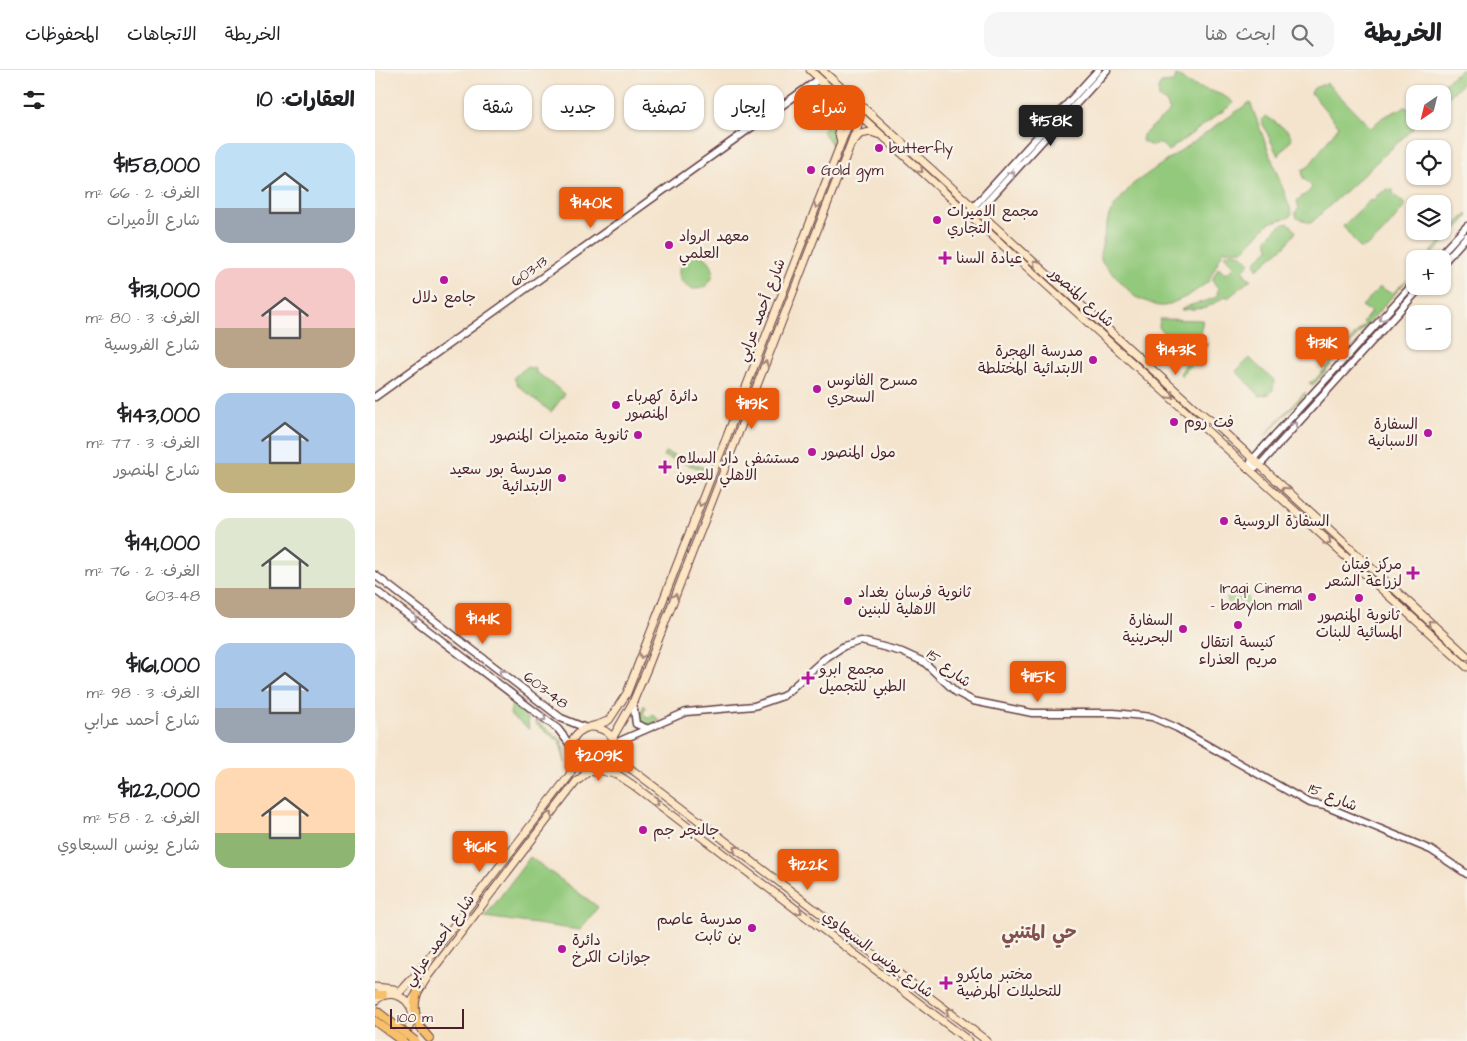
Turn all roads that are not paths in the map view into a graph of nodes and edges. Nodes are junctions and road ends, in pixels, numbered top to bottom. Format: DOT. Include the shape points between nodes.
graph roads {
  1 [pos="810,70"];
  2 [pos="823,70"];
  3 [pos="1098,70"];
  4 [pos="1107,70"];
  5 [pos="819,79"];
  6 [pos="826,85"];
  7 [pos="840,85"];
  8 [pos="865,108"];
  9 [pos="865,113"];
  10 [pos="870,113"];
  11 [pos="865,120"];
  12 [pos="846,130"];
  13 [pos="856,130"];
  14 [pos="881,135"];
  15 [pos="841,143"];
  16 [pos="849,146"];
  17 [pos="977,208"];
  18 [pos="971,215"];
  19 [pos="1467,226"];
  20 [pos="1467,236"];
  21 [pos="1445,250"];
  22 [pos="1451,254"];
  23 [pos="1406,292"];
  24 [pos="1413,295"];
  25 [pos="375,397"];
  26 [pos="1253,460"];
  27 [pos="1259,466"];
  28 [pos="1248,469"];
  29 [pos="375,575"];
  30 [pos="375,590"];
  31 [pos="448,631"];
  32 [pos="441,640"];
  33 [pos="1467,656"];
  34 [pos="1467,667"];
  35 [pos="633,702"];
  36 [pos="587,727"];
  37 [pos="647,728"];
  38 [pos="615,743"];
  39 [pos="571,746"];
  40 [pos="575,763"];
  41 [pos="589,771"];
  42 [pos="599,771"];
  43 [pos="1467,874"];
  44 [pos="411,980"];
  45 [pos="420,987"];
  46 [pos="375,988"];
  47 [pos="384,995"];
  48 [pos="375,1001"];
  49 [pos="375,1010"];
  50 [pos="412,1014"];
  51 [pos="375,1021"];
  52 [pos="431,1039"];
  53 [pos="398,1041"];
  54 [pos="402,1041"];
  55 [pos="415,1041"];
  56 [pos="969,1041"];
  57 [pos="987,1041"];
  1 -- 5 [label="main road, شارع المنصور"];
  2 -- 7 [label="main road, شارع المنصور"];
  3 -- 17 [label="street"];
  17 -- 4 [label="street, one-way"];
  5 -- 6 [label="main road, شارع المنصور"];
  5 -- 15 [label="main road" via="834,113"];
  5 -- 25 [label="street, 603-13"];
  8 -- 10 [label="main road, شارع المنصور"];
  9 -- 10 [label="main road"];
  10 -- 17 [label="main road, شارع المنصور"];
  11 -- 14 [label="main road, شارع المنصور"];
  12 -- 15 [label="main road, شارع أحمد عرابي"];
  13 -- 16 [label="main road, شارع أحمد عرابي"];
  14 -- 16 [label="main road" via="861,134"];
  14 -- 18 [label="main road, شارع المنصور, one-way"];
  15 -- 36 [label="main road, شارع أحمد عرابي, one-way" via="627,693 609,720"];
  35 -- 16 [label="main road, شارع أحمد عرابي, one-way"];
  17 -- 18 [label="street"];
  26 -- 17 [label="main road, شارع المنصور, one-way"];
  18 -- 28 [label="main road, شارع المنصور, one-way"];
  19 -- 21 [label="street"];
  20 -- 22 [label="street"];
  23 -- 26 [label="street, one-way"];
  27 -- 24 [label="street, one-way"];
  26 -- 27 [label="main road, شارع المنصور"];
  26 -- 28 [label="street"];
  27 -- 28 [label="street"];
  33 -- 27 [label="main road, شارع المنصور, one-way"];
  28 -- 34 [label="main road, شارع المنصور, one-way"];
  29 -- 31 [label="street, 603-48"];
  30 -- 32 [label="street, 603-48, one-way"];
  31 -- 32 [label="street"];
  36 -- 31 [label="street, 603-48, one-way" via="561,718"];
  32 -- 39 [label="street, 603-48, one-way" via="561,732"];
  35 -- 37 [label="street" via="636,724"];
  35 -- 38 [label="main road, شارع أحمد عرابي"];
  36 -- 38 [label="main road" via="603,728"];
  36 -- 39 [label="main road" via="575,735"];
  37 -- 38 [label="street, شارع 15"];
  37 -- 43 [label="street, شارع 15" via="686,712 754,706 783,696 823,659 844,646 861,641 880,644 918,659 956,692 973,701 1046,714 1114,713 1152,717 1309,803 1325,806 1431,850"];
  38 -- 42 [label="main road" via="611,763"];
  57 -- 38 [label="main road, شارع يونس السبعاوي, one-way" via="623,763"];
  39 -- 40 [label="main road"];
  40 -- 41 [label="main road"];
  40 -- 44 [label="main road, شارع أحمد عرابي"];
  41 -- 42 [label="main road"];
  45 -- 41 [label="main road, شارع أحمد عرابي, one-way" via="576,782"];
  42 -- 56 [label="main road, شارع يونس السبعاوي, one-way" via="613,773 633,785"];
  44 -- 46 [label="main road" via="394,989"];
  44 -- 47 [label="main road, شارع أحمد عرابي" via="401,991"];
  45 -- 50 [label="main road, شارع أحمد عرابي" via="412,1001"];
  45 -- 52 [label="main road" via="415,996 416,1015 421,1029"];
  46 -- 47 [label="main road"];
  47 -- 48 [label="main road, شارع أحمد عرابي"];
  47 -- 50 [label="main road" via="406,1000"];
  49 -- 55 [label="main road, bridge"];
  50 -- 52 [label="main road" via="417,1026"];
  50 -- 53 [label="main road, شارع أحمد عرابي" via="410,1027"];
  51 -- 54 [label="main road, bridge"];
}
